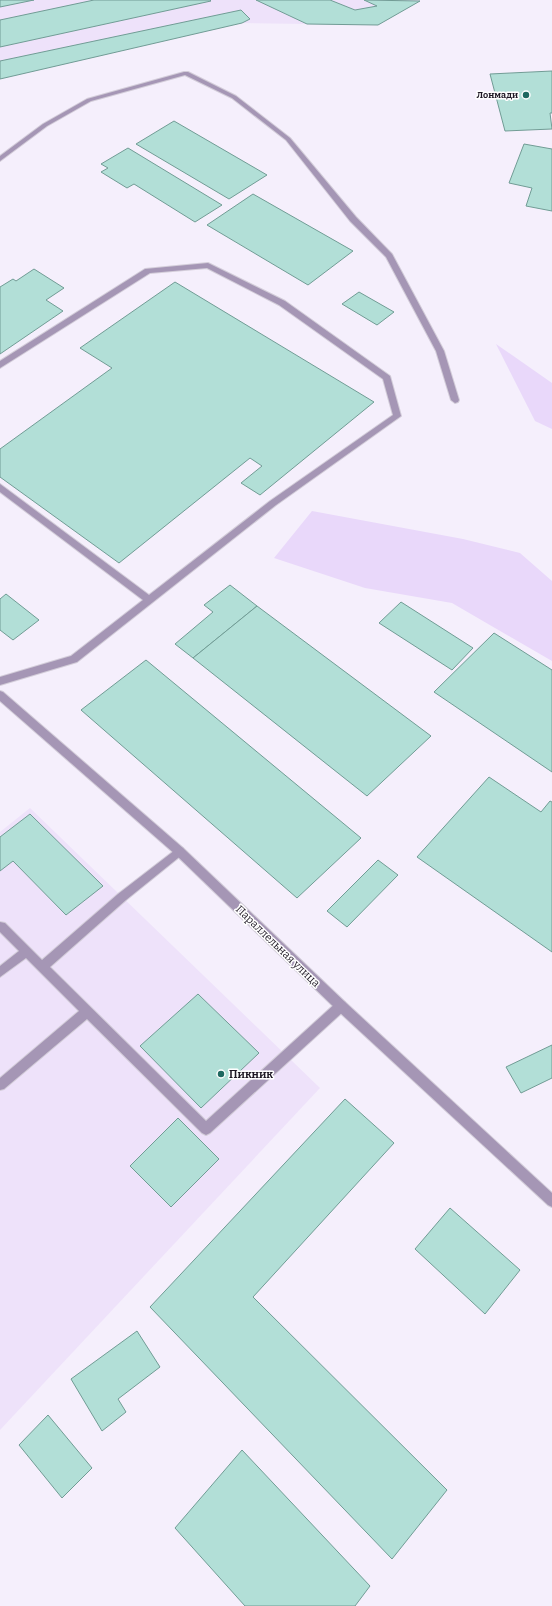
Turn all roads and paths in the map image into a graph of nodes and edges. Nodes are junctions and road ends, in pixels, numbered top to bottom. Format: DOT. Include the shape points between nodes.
graph roads {
  1 [pos="0,160"];
  2 [pos="0,365"];
  3 [pos="455,400"];
  4 [pos="0,487"];
  5 [pos="149,600"];
  6 [pos="0,681"];
  7 [pos="0,695"];
  8 [pos="179,851"];
  9 [pos="0,927"];
  10 [pos="27,951"];
  11 [pos="42,967"];
  12 [pos="0,972"];
  13 [pos="341,1006"];
  14 [pos="87,1012"];
  15 [pos="0,1085"];
  16 [pos="552,1201"];
  1 -- 3 [label="street" via="45,125 89,100 186,73 234,97 288,139 352,219 389,256 440,351"];
  2 -- 5 [label="street" via="148,270 208,265 282,303 388,378 397,416 273,502"];
  4 -- 5 [label="street"];
  5 -- 6 [label="street" via="74,659"];
  7 -- 8 [label="street, Параллельная улица"];
  8 -- 11 [label="street"];
  8 -- 13 [label="street, Параллельная улица"];
  9 -- 10 [label="street"];
  10 -- 11 [label="street"];
  10 -- 12 [label="street"];
  11 -- 14 [label="street"];
  13 -- 14 [label="street" via="206,1130"];
  13 -- 16 [label="street, Параллельная улица"];
  14 -- 15 [label="street"];
}
